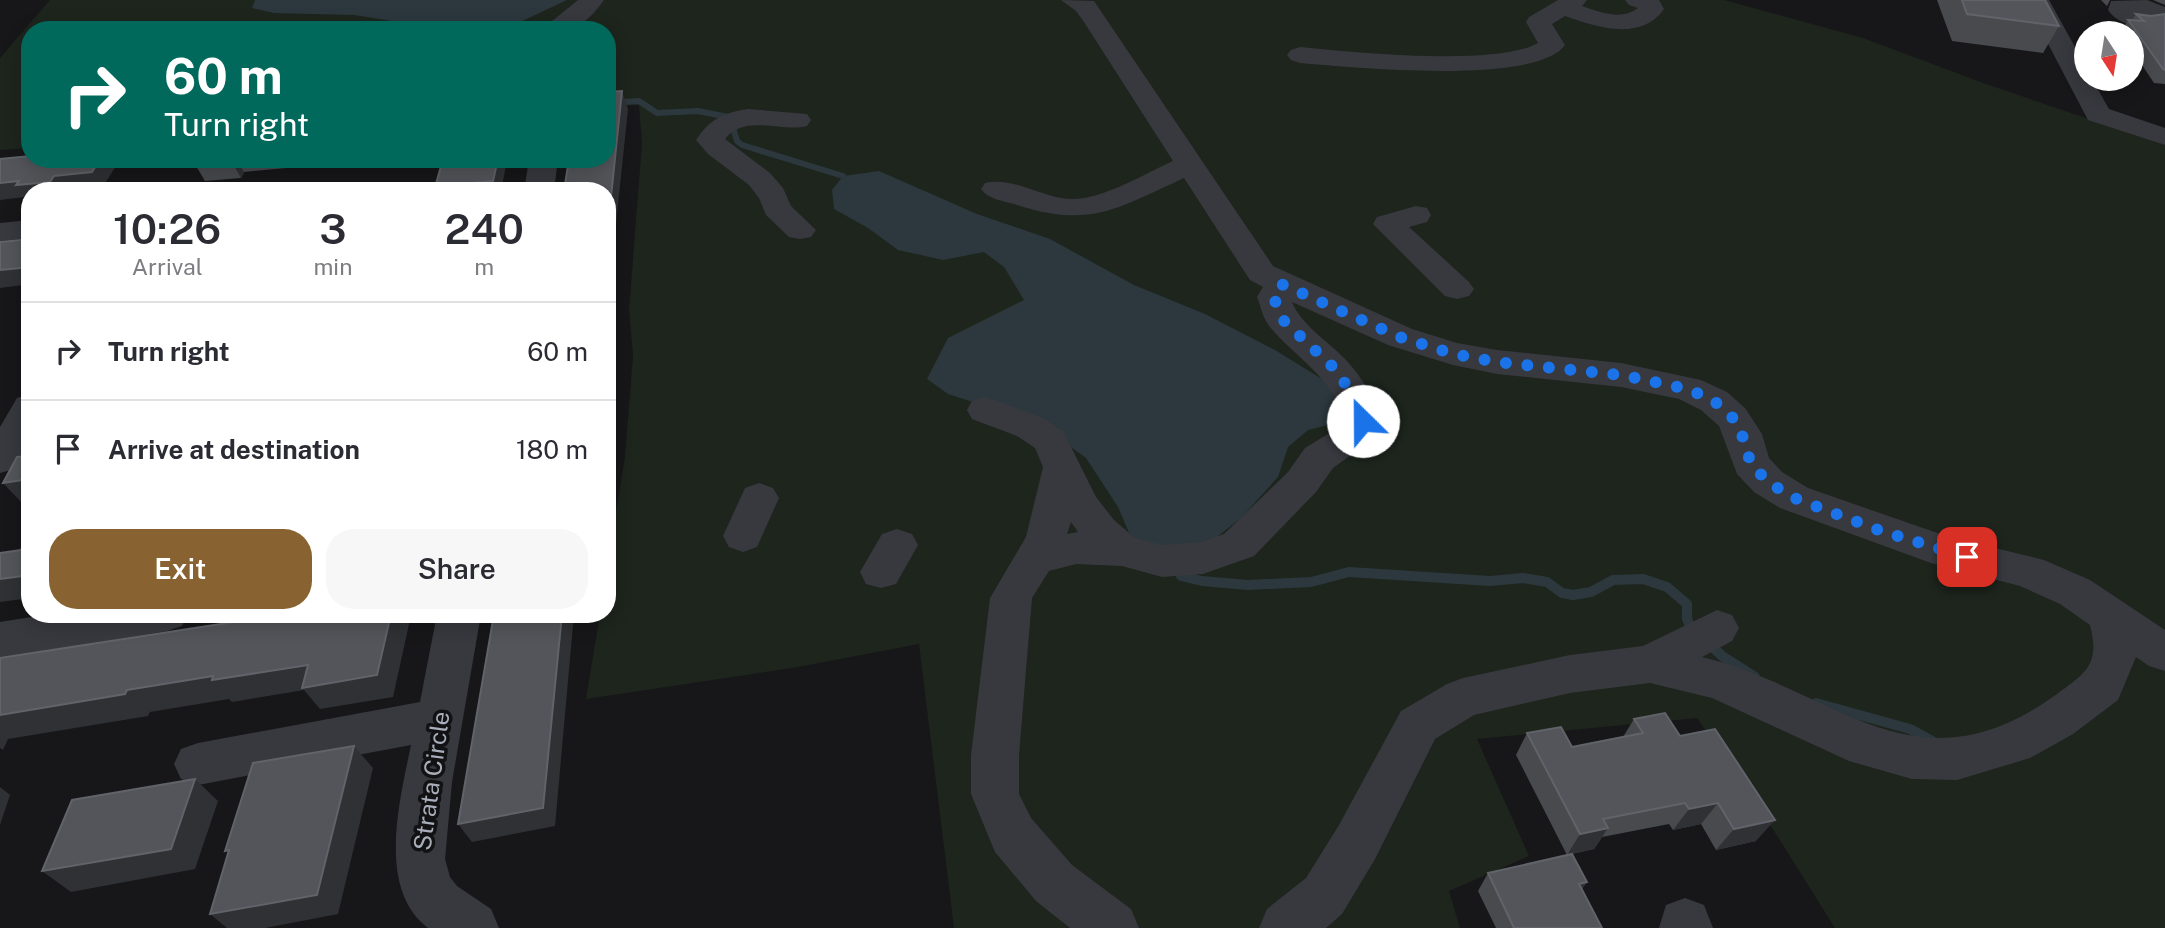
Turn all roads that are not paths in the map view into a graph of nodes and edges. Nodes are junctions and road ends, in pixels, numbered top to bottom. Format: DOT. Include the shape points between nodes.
graph roads {
  1 [pos="592,0"];
  2 [pos="1073,0"];
  3 [pos="1637,0"];
  4 [pos="2036,0"];
  5 [pos="1575,2"];
  6 [pos="569,21"];
  7 [pos="1300,55"];
  8 [pos="797,120"];
  9 [pos="2165,137"];
  10 [pos="1190,165"];
  11 [pos="996,189"];
  12 [pos="1416,215"];
  13 [pos="21,230"];
  14 [pos="800,230"];
  15 [pos="0,232"];
  16 [pos="1281,284"];
  17 [pos="1457,289"];
  18 [pos="985,410"];
  19 [pos="1062,468"];
  20 [pos="759,498"];
  21 [pos="743,536"];
  22 [pos="1122,550"];
  23 [pos="1035,558"];
  24 [pos="2109,615"];
  25 [pos="109,623"];
  26 [pos="457,623"];
  27 [pos="1717,628"];
  28 [pos="0,640"];
  29 [pos="2165,653"];
  30 [pos="1650,664"];
  31 [pos="440,719"];
  32 [pos="198,764"];
  33 [pos="472,928"];
  34 [pos="1112,928"];
  35 [pos="1286,928"];
  1 -- 6 [label="street"];
  2 -- 10 [label="street" via="1095,19"];
  3 -- 5 [label="street" via="1652,9 1626,23 1612,22"];
  4 -- 9 [label="street" via="2098,114"];
  5 -- 7 [label="street" via="1538,22 1552,45 1537,55 1484,63"];
  8 -- 14 [label="street" via="745,117 724,122 710,140 767,186 775,195 777,209"];
  10 -- 11 [label="street" via="1080,208"];
  10 -- 16 [label="street" via="1261,273"];
  12 -- 17 [label="street" via="1388,224"];
  13 -- 15 [label="street"];
  16 -- 22 [label="street" via="1274,298 1282,319 1334,368 1357,400 1363,421 1349,438 1319,458 1302,482 1239,545 1203,558 1161,561"];
  16 -- 24 [label="street" via="1400,337 1453,354 1621,375 1688,389 1714,401 1732,417 1751,464 1768,482 1794,498 1946,552 2029,572 2075,592"];
  18 -- 19 [label="street" via="1050,440"];
  19 -- 22 [label="street" via="1080,505"];
  19 -- 23 [label="street" via="1046,538"];
  20 -- 21 [label="street"];
  22 -- 23 [label="street" via="1076,548"];
  23 -- 34 [label="street" via="1011,598 995,794 1013,835 1054,883"];
  24 -- 29 [label="street"];
  24 -- 30 [label="street" via="2118,647 2102,686 2057,720 2013,743 1957,759 1912,758 1849,740 1721,681"];
  25 -- 28 [label="street"];
  26 -- 31 [label="street, Strata Circle"];
  27 -- 30 [label="street"];
  30 -- 35 [label="street" via="1570,674 1463,698 1418,725 1324,896"];
  31 -- 32 [label="street"];
  31 -- 33 [label="street, Strata Circle" via="420,859 428,889 439,904"];
}
